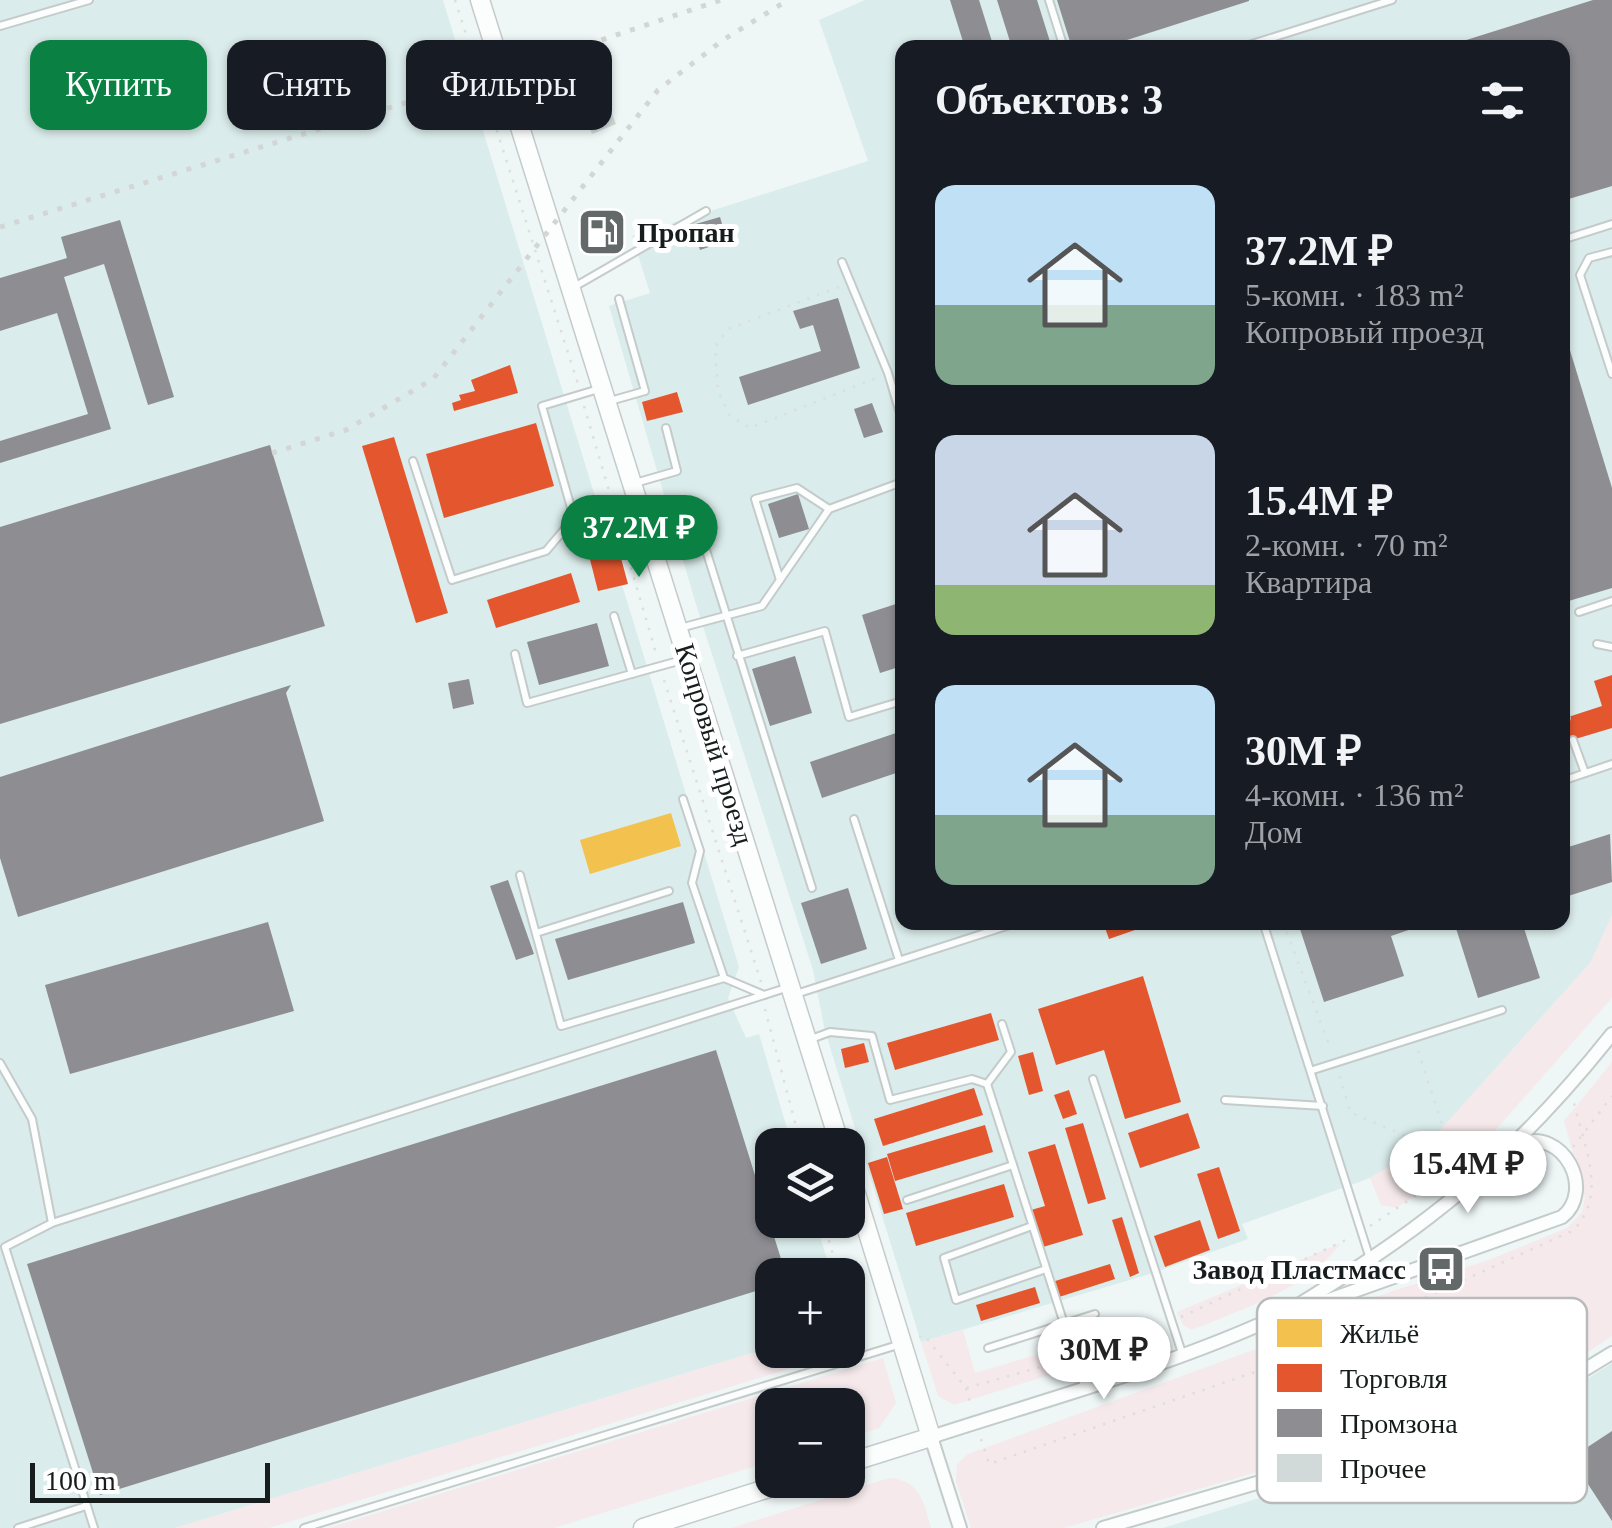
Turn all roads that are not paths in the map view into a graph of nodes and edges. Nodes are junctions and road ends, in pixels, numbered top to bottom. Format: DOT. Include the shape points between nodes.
graph roads {
  1 [pos="88,0"];
  2 [pos="480,0"];
  3 [pos="1050,0"];
  4 [pos="1392,0"];
  5 [pos="0,26"];
  6 [pos="1062,40"];
  7 [pos="1264,40"];
  8 [pos="706,212"];
  9 [pos="1612,224"];
  10 [pos="1570,237"];
  11 [pos="1612,252"];
  12 [pos="842,262"];
  13 [pos="573,288"];
  14 [pos="619,299"];
  15 [pos="1612,374"];
  16 [pos="606,394"];
  17 [pos="895,396"];
  18 [pos="666,428"];
  19 [pos="413,461"];
  20 [pos="895,485"];
  21 [pos="636,490"];
  22 [pos="829,509"];
  23 [pos="695,515"];
  24 [pos="574,518"];
  25 [pos="780,580"];
  26 [pos="1612,601"];
  27 [pos="1579,612"];
  28 [pos="614,616"];
  29 [pos="724,617"];
  30 [pos="679,629"];
  31 [pos="1597,644"];
  32 [pos="1612,647"];
  33 [pos="515,654"];
  34 [pos="737,656"];
  35 [pos="688,658"];
  36 [pos="632,674"];
  37 [pos="895,702"];
  38 [pos="1573,740"];
  39 [pos="1612,764"];
  40 [pos="1585,774"];
  41 [pos="1570,779"];
  42 [pos="684,798"];
  43 [pos="854,819"];
  44 [pos="520,876"];
  45 [pos="812,888"];
  46 [pos="669,891"];
  47 [pos="993,930"];
  48 [pos="1266,930"];
  49 [pos="536,933"];
  50 [pos="899,960"];
  51 [pos="724,978"];
  52 [pos="792,991"];
  53 [pos="765,995"];
  54 [pos="1502,1010"];
  55 [pos="1002,1024"];
  56 [pos="1612,1034"];
  57 [pos="808,1040"];
  58 [pos="0,1063"];
  59 [pos="1312,1070"];
  60 [pos="1092,1079"];
  61 [pos="987,1084"];
  62 [pos="1225,1100"];
  63 [pos="1322,1106"];
  64 [pos="835,1128"];
  65 [pos="1516,1146"];
  66 [pos="1013,1165"];
  67 [pos="907,1200"];
  68 [pos="52,1223"];
  69 [pos="865,1223"];
  70 [pos="1032,1226"];
  71 [pos="1370,1259"];
  72 [pos="1046,1269"];
  73 [pos="1304,1298"];
  74 [pos="1333,1298"];
  75 [pos="1095,1314"];
  76 [pos="1064,1324"];
  77 [pos="1257,1325"];
  78 [pos="902,1344"];
  79 [pos="988,1348"];
  80 [pos="1182,1353"];
  81 [pos="1612,1353"];
  82 [pos="1587,1368"];
  83 [pos="1084,1386"];
  84 [pos="931,1436"];
  85 [pos="865,1457"];
  86 [pos="1257,1483"];
  87 [pos="755,1492"];
  88 [pos="86,1506"];
  89 [pos="18,1528"];
  90 [pos="94,1528"];
  91 [pos="304,1528"];
  92 [pos="643,1528"];
  93 [pos="960,1528"];
  94 [pos="1102,1528"];
  1 -- 5 [label="lane"];
  2 -- 13 [label="main road, Копровый проезд"];
  3 -- 6 [label="lane"];
  4 -- 7 [label="lane"];
  8 -- 13 [label="lane"];
  9 -- 10 [label="lane"];
  11 -- 15 [label="lane" via="1590,258 1580,275"];
  12 -- 17 [label="lane"];
  13 -- 16 [label="main road, Копровый проезд"];
  14 -- 16 [label="lane" via="645,391"];
  16 -- 21 [label="main road, Копровый проезд"];
  16 -- 24 [label="lane" via="542,406"];
  18 -- 21 [label="lane" via="678,470"];
  19 -- 24 [label="lane" via="452,580 546,551"];
  20 -- 22 [label="lane"];
  21 -- 24 [label="lane"];
  21 -- 30 [label="main road, Копровый проезд"];
  22 -- 25 [label="lane"];
  22 -- 25 [label="lane" via="798,488 754,499"];
  23 -- 29 [label="lane"];
  25 -- 29 [label="lane" via="762,606"];
  26 -- 27 [label="lane"];
  28 -- 36 [label="lane"];
  29 -- 30 [label="lane"];
  29 -- 34 [label="lane"];
  30 -- 35 [label="main road, Копровый проезд"];
  31 -- 32 [label="lane"];
  33 -- 36 [label="lane" via="527,703"];
  34 -- 37 [label="lane" via="825,631 849,717"];
  34 -- 45 [label="lane"];
  35 -- 36 [label="lane"];
  35 -- 52 [label="main road, Копровый проезд"];
  38 -- 40 [label="lane"];
  39 -- 40 [label="lane"];
  40 -- 41 [label="lane"];
  42 -- 51 [label="lane" via="700,850 692,882"];
  43 -- 50 [label="lane"];
  44 -- 49 [label="lane"];
  46 -- 49 [label="lane"];
  47 -- 50 [label="lane"];
  48 -- 59 [label="lane"];
  49 -- 51 [label="lane" via="561,1026"];
  50 -- 52 [label="lane"];
  51 -- 53 [label="lane"];
  52 -- 53 [label="lane"];
  52 -- 57 [label="main road, Копровый проезд"];
  53 -- 68 [label="lane"];
  54 -- 59 [label="lane"];
  55 -- 61 [label="lane" via="1011,1052"];
  56 -- 65 [label="street"];
  57 -- 61 [label="lane" via="830,1032 872,1036 890,1100 972,1079"];
  57 -- 64 [label="main road, Копровый проезд"];
  58 -- 68 [label="lane" via="32,1119"];
  59 -- 63 [label="lane"];
  60 -- 80 [label="lane"];
  61 -- 66 [label="lane"];
  62 -- 63 [label="lane"];
  63 -- 71 [label="lane"];
  65 -- 71 [label="street"];
  65 -- 74 [label="street" via="1542,1142 1565,1155 1576,1181 1572,1209"];
  66 -- 67 [label="lane"];
  66 -- 70 [label="lane"];
  68 -- 88 [label="lane" via="5,1247"];
  69 -- 78 [label="main road"];
  70 -- 72 [label="lane"];
  70 -- 72 [label="lane" via="944,1258 956,1300"];
  71 -- 73 [label="street"];
  72 -- 76 [label="lane"];
  75 -- 76 [label="lane"];
  76 -- 79 [label="lane"];
  76 -- 83 [label="lane"];
  77 -- 80 [label="street"];
  78 -- 84 [label="main road"];
  78 -- 91 [label="lane"];
  80 -- 83 [label="street"];
  81 -- 82 [label="street"];
  83 -- 84 [label="street"];
  84 -- 85 [label="main road"];
  84 -- 93 [label="street"];
  86 -- 94 [label="street"];
  87 -- 92 [label="main road"];
  88 -- 89 [label="lane"];
  88 -- 90 [label="lane"];
}
